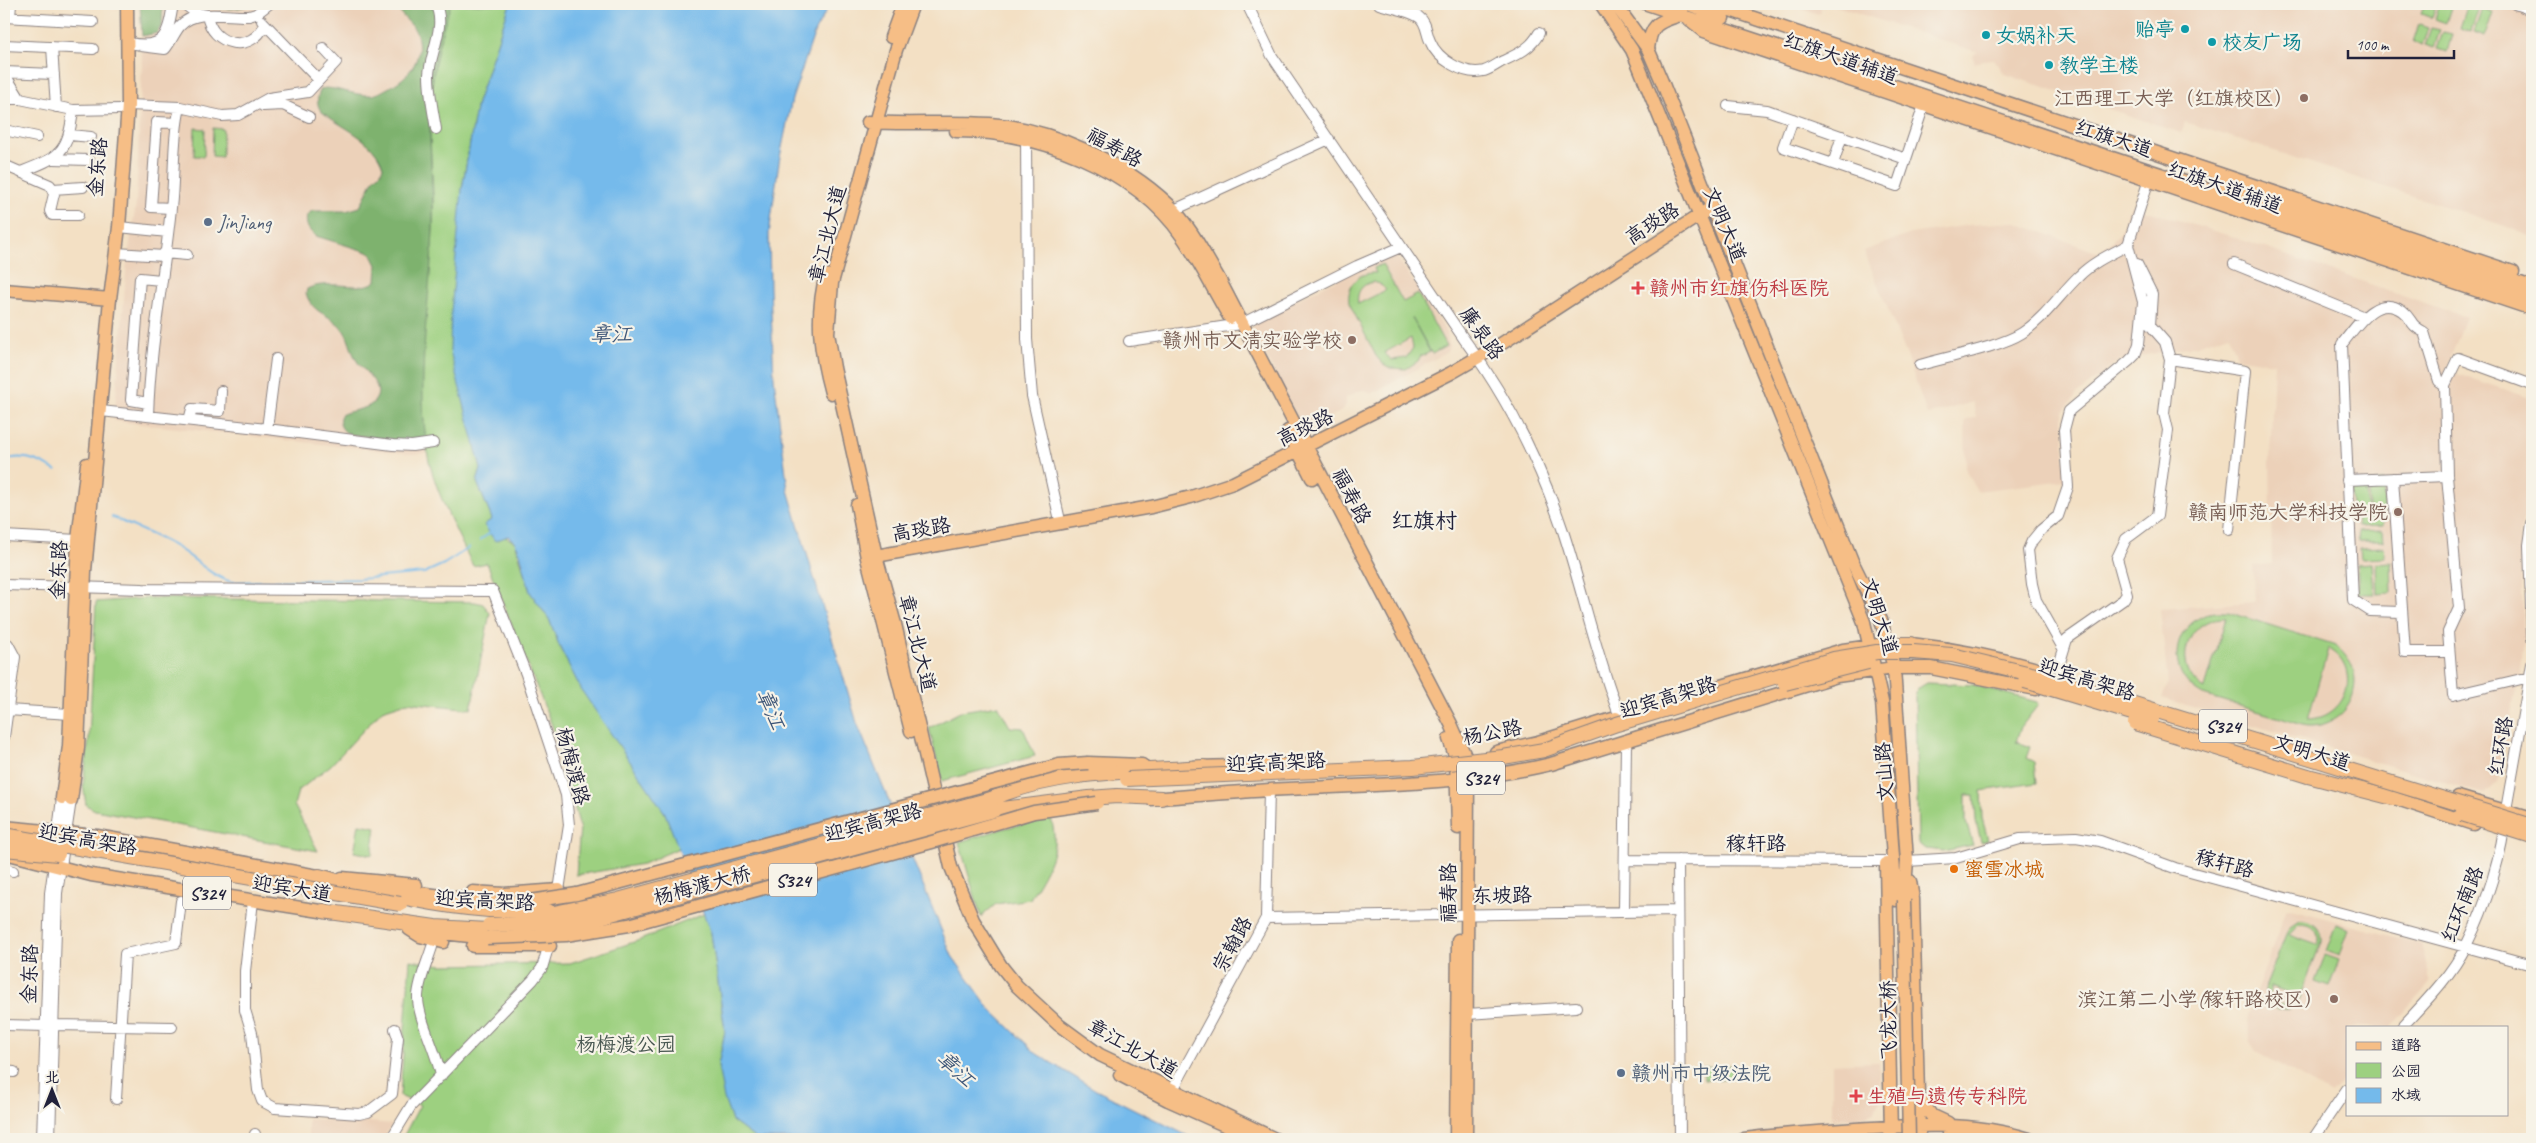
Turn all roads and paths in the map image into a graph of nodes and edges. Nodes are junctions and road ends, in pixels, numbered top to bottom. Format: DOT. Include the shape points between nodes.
graph roads {
  1 [pos="11,4"];
  2 [pos="120,4"];
  3 [pos="127,4"];
  4 [pos="173,4"];
  5 [pos="184,4"];
  6 [pos="269,4"];
  7 [pos="435,4"];
  8 [pos="903,4"];
  9 [pos="913,4"];
  10 [pos="1248,4"];
  11 [pos="1380,4"];
  12 [pos="1601,4"];
  13 [pos="1614,4"];
  14 [pos="1647,4"];
  15 [pos="1712,4"];
  16 [pos="2515,4"];
  17 [pos="1686,9"];
  18 [pos="2532,10"];
  19 [pos="256,14"];
  20 [pos="207,15"];
  21 [pos="7,17"];
  22 [pos="93,22"];
  23 [pos="265,24"];
  24 [pos="1540,33"];
  25 [pos="135,44"];
  26 [pos="4,45"];
  27 [pos="52,47"];
  28 [pos="323,48"];
  29 [pos="92,49"];
  30 [pos="1648,49"];
  31 [pos="4,72"];
  32 [pos="54,74"];
  33 [pos="319,80"];
  34 [pos="4,99"];
  35 [pos="20,99"];
  36 [pos="1925,100"];
  37 [pos="180,106"];
  38 [pos="1728,106"];
  39 [pos="56,107"];
  40 [pos="125,107"];
  41 [pos="73,110"];
  42 [pos="248,111"];
  43 [pos="309,117"];
  44 [pos="1792,119"];
  45 [pos="176,123"];
  46 [pos="871,126"];
  47 [pos="436,129"];
  48 [pos="4,130"];
  49 [pos="1026,134"];
  50 [pos="70,135"];
  51 [pos="1842,136"];
  52 [pos="37,137"];
  53 [pos="91,138"];
  54 [pos="1329,139"];
  55 [pos="54,159"];
  56 [pos="1906,159"];
  57 [pos="89,160"];
  58 [pos="1833,164"];
  59 [pos="4,165"];
  60 [pos="21,172"];
  61 [pos="2150,176"];
  62 [pos="83,187"];
  63 [pos="53,189"];
  64 [pos="1704,207"];
  65 [pos="171,208"];
  66 [pos="1174,210"];
  67 [pos="78,215"];
  68 [pos="119,227"];
  69 [pos="168,232"];
  70 [pos="2128,245"];
  71 [pos="1401,248"];
  72 [pos="116,253"];
  73 [pos="164,255"];
  74 [pos="187,255"];
  75 [pos="2234,264"];
  76 [pos="2532,278"];
  77 [pos="161,280"];
  78 [pos="2532,287"];
  79 [pos="4,290"];
  80 [pos="2532,297"];
  81 [pos="106,298"];
  82 [pos="2532,309"];
  83 [pos="2364,317"];
  84 [pos="1238,324"];
  85 [pos="1129,340"];
  86 [pos="1475,355"];
  87 [pos="276,359"];
  88 [pos="2170,359"];
  89 [pos="1920,365"];
  90 [pos="2445,385"];
  91 [pos="2532,385"];
  92 [pos="221,391"];
  93 [pos="148,403"];
  94 [pos="101,411"];
  95 [pos="148,416"];
  96 [pos="189,420"];
  97 [pos="267,428"];
  98 [pos="433,443"];
  99 [pos="1301,446"];
  100 [pos="2446,476"];
  101 [pos="2393,478"];
  102 [pos="2347,480"];
  103 [pos="1059,516"];
  104 [pos="2532,523"];
  105 [pos="2230,530"];
  106 [pos="4,536"];
  107 [pos="78,540"];
  108 [pos="871,553"];
  109 [pos="4,585"];
  110 [pos="80,587"];
  111 [pos="2401,612"];
  112 [pos="2532,638"];
  113 [pos="4,642"];
  114 [pos="1888,644"];
  115 [pos="1911,644"];
  116 [pos="1871,645"];
  117 [pos="2063,648"];
  118 [pos="2448,652"];
  119 [pos="2532,664"];
  120 [pos="1894,668"];
  121 [pos="1876,670"];
  122 [pos="1999,673"];
  123 [pos="2056,675"];
  124 [pos="2530,677"];
  125 [pos="7,686"];
  126 [pos="8,710"];
  127 [pos="70,714"];
  128 [pos="1620,716"];
  129 [pos="4,732"];
  130 [pos="1626,741"];
  131 [pos="1460,757"];
  132 [pos="1204,767"];
  133 [pos="1463,780"];
  134 [pos="1089,783"];
  135 [pos="1127,784"];
  136 [pos="1269,790"];
  137 [pos="1161,798"];
  138 [pos="2394,798"];
  139 [pos="67,799"];
  140 [pos="932,803"];
  141 [pos="992,805"];
  142 [pos="2502,812"];
  143 [pos="2532,819"];
  144 [pos="2532,824"];
  145 [pos="4,827"];
  146 [pos="4,834"];
  147 [pos="62,834"];
  148 [pos="2504,834"];
  149 [pos="2532,836"];
  150 [pos="1890,837"];
  151 [pos="2532,842"];
  152 [pos="4,845"];
  153 [pos="4,849"];
  154 [pos="4,853"];
  155 [pos="1624,860"];
  156 [pos="1678,860"];
  157 [pos="1886,861"];
  158 [pos="1907,861"];
  159 [pos="58,862"];
  160 [pos="319,876"];
  161 [pos="559,890"];
  162 [pos="1900,900"];
  163 [pos="181,901"];
  164 [pos="252,901"];
  165 [pos="399,908"];
  166 [pos="1624,910"];
  167 [pos="323,911"];
  168 [pos="1678,911"];
  169 [pos="1463,913"];
  170 [pos="568,917"];
  171 [pos="1266,918"];
  172 [pos="488,920"];
  173 [pos="409,928"];
  174 [pos="550,946"];
  175 [pos="2466,946"];
  176 [pos="432,947"];
  177 [pos="2532,965"];
  178 [pos="1576,1008"];
  179 [pos="1466,1014"];
  180 [pos="4,1025"];
  181 [pos="51,1026"];
  182 [pos="120,1026"];
  183 [pos="2403,1026"];
  184 [pos="172,1027"];
  185 [pos="396,1029"];
  186 [pos="441,1076"];
  187 [pos="2346,1090"];
  188 [pos="1918,1095"];
  189 [pos="1170,1096"];
  190 [pos="116,1099"];
  191 [pos="1890,1099"];
  192 [pos="1955,1126"];
  193 [pos="1852,1129"];
  194 [pos="1915,1133"];
  195 [pos="1894,1134"];
  196 [pos="42,1139"];
  197 [pos="50,1139"];
  198 [pos="391,1139"];
  199 [pos="1255,1139"];
  200 [pos="1275,1139"];
  201 [pos="1456,1139"];
  202 [pos="1466,1139"];
  203 [pos="1680,1139"];
  204 [pos="1744,1139"];
  205 [pos="1818,1139"];
  206 [pos="1996,1139"];
  207 [pos="2029,1139"];
  208 [pos="2313,1139"];
  1 -- 21 [label="street"];
  2 -- 40 [label="main road, 金东路"];
  3 -- 25 [label="main road, 金东路"];
  4 -- 25 [label="street" via="168,30 162,41 153,46"];
  5 -- 20 [label="street" via="196,13"];
  6 -- 19 [label="street"];
  7 -- 47 [label="street" via="439,24 429,78"];
  8 -- 46 [label="main road, 章江北大道" via="888,47"];
  9 -- 46 [label="main road, 章江北大道"];
  10 -- 54 [label="street, 廉泉路" via="1272,56"];
  11 -- 24 [label="street" via="1411,13 1424,21 1430,43 1443,59 1477,72 1520,53"];
  12 -- 64 [label="main road, 文明大道" via="1632,50"];
  13 -- 30 [label="main road, 文明大道"];
  14 -- 17 [label="main road"];
  15 -- 76 [label="main road, 红旗大道辅道"];
  16 -- 18 [label="street"];
  17 -- 30 [label="main road" via="1657,24 1649,35"];
  17 -- 36 [label="main road, 红旗大道"];
  17 -- 78 [label="main road, 红旗大道" via="1708,13"];
  19 -- 20 [label="street"];
  19 -- 23 [label="street"];
  20 -- 23 [label="street" via="216,35 231,43 252,40"];
  20 -- 25 [label="street" via="188,18 165,49"];
  21 -- 22 [label="street"];
  23 -- 33 [label="street"];
  25 -- 40 [label="main road, 金东路"];
  26 -- 27 [label="street"];
  27 -- 29 [label="street"];
  27 -- 32 [label="street"];
  28 -- 33 [label="street" via="336,62"];
  30 -- 64 [label="main road, 文明大道"];
  31 -- 32 [label="street"];
  31 -- 35 [label="street"];
  32 -- 39 [label="street"];
  33 -- 42 [label="street" via="308,92 269,98"];
  34 -- 35 [label="street"];
  35 -- 39 [label="street"];
  36 -- 56 [label="street"];
  36 -- 61 [label="main road, 红旗大道"];
  37 -- 40 [label="street"];
  37 -- 42 [label="street" via="222,116"];
  37 -- 45 [label="street"];
  38 -- 44 [label="street" via="1767,110"];
  39 -- 41 [label="street"];
  40 -- 41 [label="street"];
  40 -- 68 [label="main road, 金东路"];
  40 -- 81 [label="main road, 金东路"];
  41 -- 50 [label="street"];
  42 -- 43 [label="street" via="267,104 283,105"];
  44 -- 51 [label="street"];
  44 -- 58 [label="street" via="1783,147"];
  45 -- 65 [label="street"];
  45 -- 65 [label="street" via="158,122 150,207"];
  46 -- 49 [label="main road, 福寿路" via="992,124"];
  46 -- 108 [label="main road, 章江北大道" via="832,283 828,333"];
  48 -- 52 [label="street"];
  49 -- 66 [label="main road, 福寿路" via="1056,138 1096,155 1130,174"];
  49 -- 84 [label="main road, 福寿路" via="1107,171 1145,197 1181,235"];
  49 -- 103 [label="street" via="1028,339 1032,386"];
  50 -- 53 [label="street"];
  50 -- 55 [label="street"];
  51 -- 56 [label="street"];
  51 -- 58 [label="street"];
  54 -- 66 [label="street"];
  54 -- 71 [label="street, 廉泉路"];
  55 -- 57 [label="street"];
  55 -- 60 [label="street"];
  56 -- 58 [label="street" via="1897,186"];
  59 -- 60 [label="street"];
  60 -- 63 [label="street" via="44,181"];
  61 -- 70 [label="street"];
  61 -- 80 [label="main road, 红旗大道"];
  61 -- 82 [label="main road, 红旗大道辅道"];
  62 -- 63 [label="street"];
  63 -- 67 [label="street" via="52,215"];
  64 -- 86 [label="main road, 高琰路"];
  64 -- 114 [label="main road, 文明大道" via="1852,561 1881,620"];
  64 -- 116 [label="main road, 文明大道" via="1854,592"];
  65 -- 69 [label="street"];
  66 -- 84 [label="main road, 福寿路" via="1192,233"];
  68 -- 69 [label="street"];
  68 -- 72 [label="main road, 金东路"];
  69 -- 73 [label="street"];
  70 -- 88 [label="street" via="2152,294 2150,325 2165,342"];
  70 -- 89 [label="street" via="2080,275 2022,332 2008,340"];
  70 -- 117 [label="street" via="2143,302 2139,344 2130,361 2069,411 2064,430 2068,487 2058,516 2041,530 2028,550 2036,600"];
  71 -- 84 [label="street"];
  71 -- 86 [label="street, 廉泉路"];
  72 -- 73 [label="street"];
  72 -- 81 [label="main road, 金东路"];
  73 -- 74 [label="street"];
  73 -- 77 [label="street"];
  75 -- 83 [label="street"];
  77 -- 93 [label="street"];
  77 -- 93 [label="street" via="140,278 131,400"];
  79 -- 81 [label="main road"];
  81 -- 94 [label="main road, 金东路"];
  81 -- 107 [label="main road, 金东路"];
  83 -- 90 [label="street" via="2385,306 2403,312 2413,326 2424,332 2439,381"];
  83 -- 102 [label="street" via="2342,344"];
  84 -- 85 [label="street"];
  84 -- 99 [label="main road, 福寿路"];
  86 -- 99 [label="main road, 高琰路"];
  86 -- 128 [label="street, 廉泉路" via="1491,375 1524,438 1562,530"];
  87 -- 97 [label="street"];
  88 -- 105 [label="street" via="2245,371"];
  88 -- 117 [label="street" via="2164,413 2168,430 2156,516 2126,540 2117,558 2127,594 2123,600 2072,634"];
  90 -- 91 [label="street" via="2458,358"];
  90 -- 100 [label="street"];
  92 -- 96 [label="street" via="220,411 192,409"];
  93 -- 95 [label="street"];
  94 -- 95 [label="street"];
  94 -- 110 [label="main road, 金东路"];
  95 -- 96 [label="street"];
  96 -- 97 [label="street"];
  97 -- 98 [label="street" via="392,445"];
  99 -- 103 [label="main road, 高琰路" via="1192,490"];
  99 -- 108 [label="main road, 高琰路" via="1233,483 1174,502"];
  99 -- 131 [label="main road, 福寿路" via="1451,724"];
  100 -- 101 [label="street"];
  100 -- 118 [label="street" via="2459,608 2448,626"];
  101 -- 102 [label="street"];
  101 -- 111 [label="street"];
  102 -- 111 [label="street" via="2353,600 2370,611"];
  103 -- 108 [label="main road, 高琰路"];
  104 -- 112 [label="street" via="2529,546"];
  106 -- 107 [label="street"];
  107 -- 110 [label="main road, 金东路"];
  108 -- 140 [label="main road, 章江北大道" via="886,626"];
  109 -- 110 [label="street"];
  110 -- 127 [label="main road, 金东路"];
  110 -- 139 [label="main road, 金东路" via="78,748"];
  110 -- 161 [label="street, 杨梅渡路" via="493,591 526,674 566,795 569,825"];
  111 -- 118 [label="street" via="2405,652"];
  113 -- 125 [label="street" via="15,656"];
  114 -- 115 [label="highway, 文明大道 / S324"];
  114 -- 116 [label="main road, 杨公路 / S324"];
  114 -- 120 [label="main road, 文山路"];
  115 -- 123 [label="main road, 文明大道 / S324" via="1953,648"];
  116 -- 121 [label="main road, 文明大道"];
  116 -- 128 [label="main road, 杨公路 / S324" via="1791,664"];
  117 -- 123 [label="street"];
  118 -- 124 [label="street" via="2452,696"];
  119 -- 124 [label="street, 红环路"];
  120 -- 121 [label="main road, 文明大道 / S324"];
  120 -- 138 [label="main road, 文明大道 / S324" via="1951,671 2050,692"];
  120 -- 158 [label="main road, 文山路"];
  121 -- 130 [label="main road, S324" via="1812,684"];
  121 -- 150 [label="main road, 文山路" via="1882,702"];
  122 -- 135 [label="highway, 迎宾高架路, bridge" via="1951,663 1912,660 1864,662 1795,680 1546,757 1502,766 1413,776"];
  122 -- 138 [label="highway, bridge" via="2051,695 2179,737"];
  122 -- 149 [label="highway, 迎宾高架路, bridge" via="2398,792"];
  123 -- 142 [label="main road, 文明大道 / S324"];
  124 -- 142 [label="street, 红环路"];
  125 -- 126 [label="street"];
  126 -- 127 [label="street"];
  126 -- 129 [label="street"];
  127 -- 139 [label="main road, 金东路"];
  128 -- 131 [label="main road, 杨公路 / S324" via="1538,742"];
  130 -- 133 [label="main road, S324" via="1551,764"];
  130 -- 155 [label="street"];
  131 -- 132 [label="main road, 杨公路 / S324"];
  131 -- 133 [label="main road, 福寿路"];
  132 -- 134 [label="highway" via="1120,772"];
  132 -- 134 [label="main road, 杨公路 / S324" via="1112,765"];
  133 -- 136 [label="main road, S324"];
  133 -- 169 [label="main road, 福寿路"];
  134 -- 135 [label="highway, 迎宾高架路"];
  134 -- 137 [label="highway" via="1117,796"];
  134 -- 140 [label="main road" via="1051,774"];
  134 -- 141 [label="highway"];
  134 -- 141 [label="highway" via="1042,782 1014,789"];
  134 -- 172 [label="main road, 杨梅渡大桥 / S324, bridge" via="1034,812 629,924 566,935"];
  134 -- 172 [label="main road, 杨梅渡大桥 / S324, bridge" via="1059,765 1037,770 576,894 535,901"];
  135 -- 142 [label="highway, 迎宾高架路, bridge" via="1413,767 1503,757 1544,750 1617,724 1834,659 1877,652 1913,652 1952,655 2056,680"];
  136 -- 137 [label="main road, S324"];
  136 -- 171 [label="street, 宗翰路"];
  138 -- 148 [label="main road, 文明大道 / S324"];
  139 -- 147 [label="street, 金东路"];
  140 -- 189 [label="main road, 章江北大道" via="963,898 986,942 1017,986 1059,1025 1100,1055"];
  141 -- 170 [label="highway, 迎宾高架路, bridge"];
  142 -- 143 [label="main road, 文明大道 / S324"];
  142 -- 144 [label="highway, 迎宾高架路, bridge"];
  142 -- 148 [label="street, 红环路"];
  145 -- 147 [label="main road, 迎宾大道 / S324"];
  146 -- 165 [label="highway, 迎宾高架路, bridge"];
  147 -- 159 [label="street, 金东路"];
  147 -- 160 [label="main road, 迎宾大道 / S324" via="97,836"];
  148 -- 151 [label="main road, 文明大道 / S324"];
  148 -- 175 [label="street, 红环南路" via="2498,860"];
  150 -- 157 [label="main road"];
  150 -- 162 [label="main road, 文山路"];
  152 -- 159 [label="highway, 迎宾高架路, bridge"];
  153 -- 159 [label="highway, bridge"];
  154 -- 159 [label="main road, 迎宾大道 / S324"];
  155 -- 156 [label="street, 稼轩路"];
  155 -- 166 [label="street"];
  156 -- 157 [label="street, 稼轩路"];
  156 -- 168 [label="street"];
  157 -- 191 [label="main road"];
  158 -- 162 [label="main road, 文山路"];
  158 -- 175 [label="street, 稼轩路" via="1956,858 2020,840 2100,840 2175,868"];
  158 -- 188 [label="main road" via="1913,900"];
  159 -- 164 [label="main road, 迎宾大道 / S324" via="91,875"];
  159 -- 165 [label="highway, 迎宾高架路"];
  159 -- 181 [label="street, 金东路" via="50,893"];
  160 -- 161 [label="main road, 迎宾大道" via="476,893"];
  160 -- 172 [label="highway" via="455,907"];
  161 -- 174 [label="street, 杨梅渡路"];
  162 -- 194 [label="main road, 飞龙大桥, bridge"];
  162 -- 195 [label="main road, 飞龙大桥"];
  163 -- 182 [label="street" via="176,943 125,954"];
  164 -- 167 [label="main road, 迎宾大道 / S324"];
  164 -- 185 [label="street" via="245,971 246,1010 262,1101 275,1108 368,1112 392,1094 398,1038"];
  165 -- 172 [label="highway, 迎宾高架路"];
  166 -- 168 [label="street, 东坡路"];
  166 -- 169 [label="street, 东坡路"];
  167 -- 172 [label="highway" via="424,925"];
  167 -- 173 [label="main road, 迎宾大道 / S324"];
  168 -- 203 [label="street"];
  169 -- 171 [label="street, 东坡路"];
  169 -- 179 [label="main road, 福寿路"];
  169 -- 201 [label="main road, 福寿路"];
  170 -- 172 [label="highway, bridge"];
  170 -- 172 [label="highway, bridge" via="531,930"];
  171 -- 189 [label="street, 宗翰路"];
  172 -- 173 [label="main road, 迎宾大道 / S324"];
  173 -- 174 [label="main road" via="430,940 452,944"];
  174 -- 186 [label="street, 杨梅渡路" via="542,968 521,995"];
  175 -- 177 [label="street, 稼轩路"];
  175 -- 183 [label="street, 红环南路" via="2441,982"];
  176 -- 186 [label="street" via="418,999"];
  178 -- 179 [label="street"];
  179 -- 202 [label="main road, 福寿路"];
  180 -- 181 [label="street"];
  181 -- 182 [label="street"];
  181 -- 196 [label="street, 金东路"];
  181 -- 197 [label="street, 金东路"];
  182 -- 184 [label="street"];
  182 -- 190 [label="street"];
  186 -- 198 [label="street, 杨梅渡路" via="411,1106"];
  187 -- 208 [label="street"];
  188 -- 192 [label="main road" via="1931,1115"];
  188 -- 194 [label="main road"];
  189 -- 199 [label="main road, 章江北大道"];
  189 -- 200 [label="main road, 章江北大道"];
  191 -- 193 [label="main road" via="1887,1108 1877,1118"];
  191 -- 195 [label="main road"];
  192 -- 194 [label="main road"];
  192 -- 207 [label="main road" via="1987,1128"];
  193 -- 195 [label="main road"];
  193 -- 204 [label="main road"];
  194 -- 195 [label="main road"];
  194 -- 206 [label="main road"];
  195 -- 205 [label="main road"];
}
